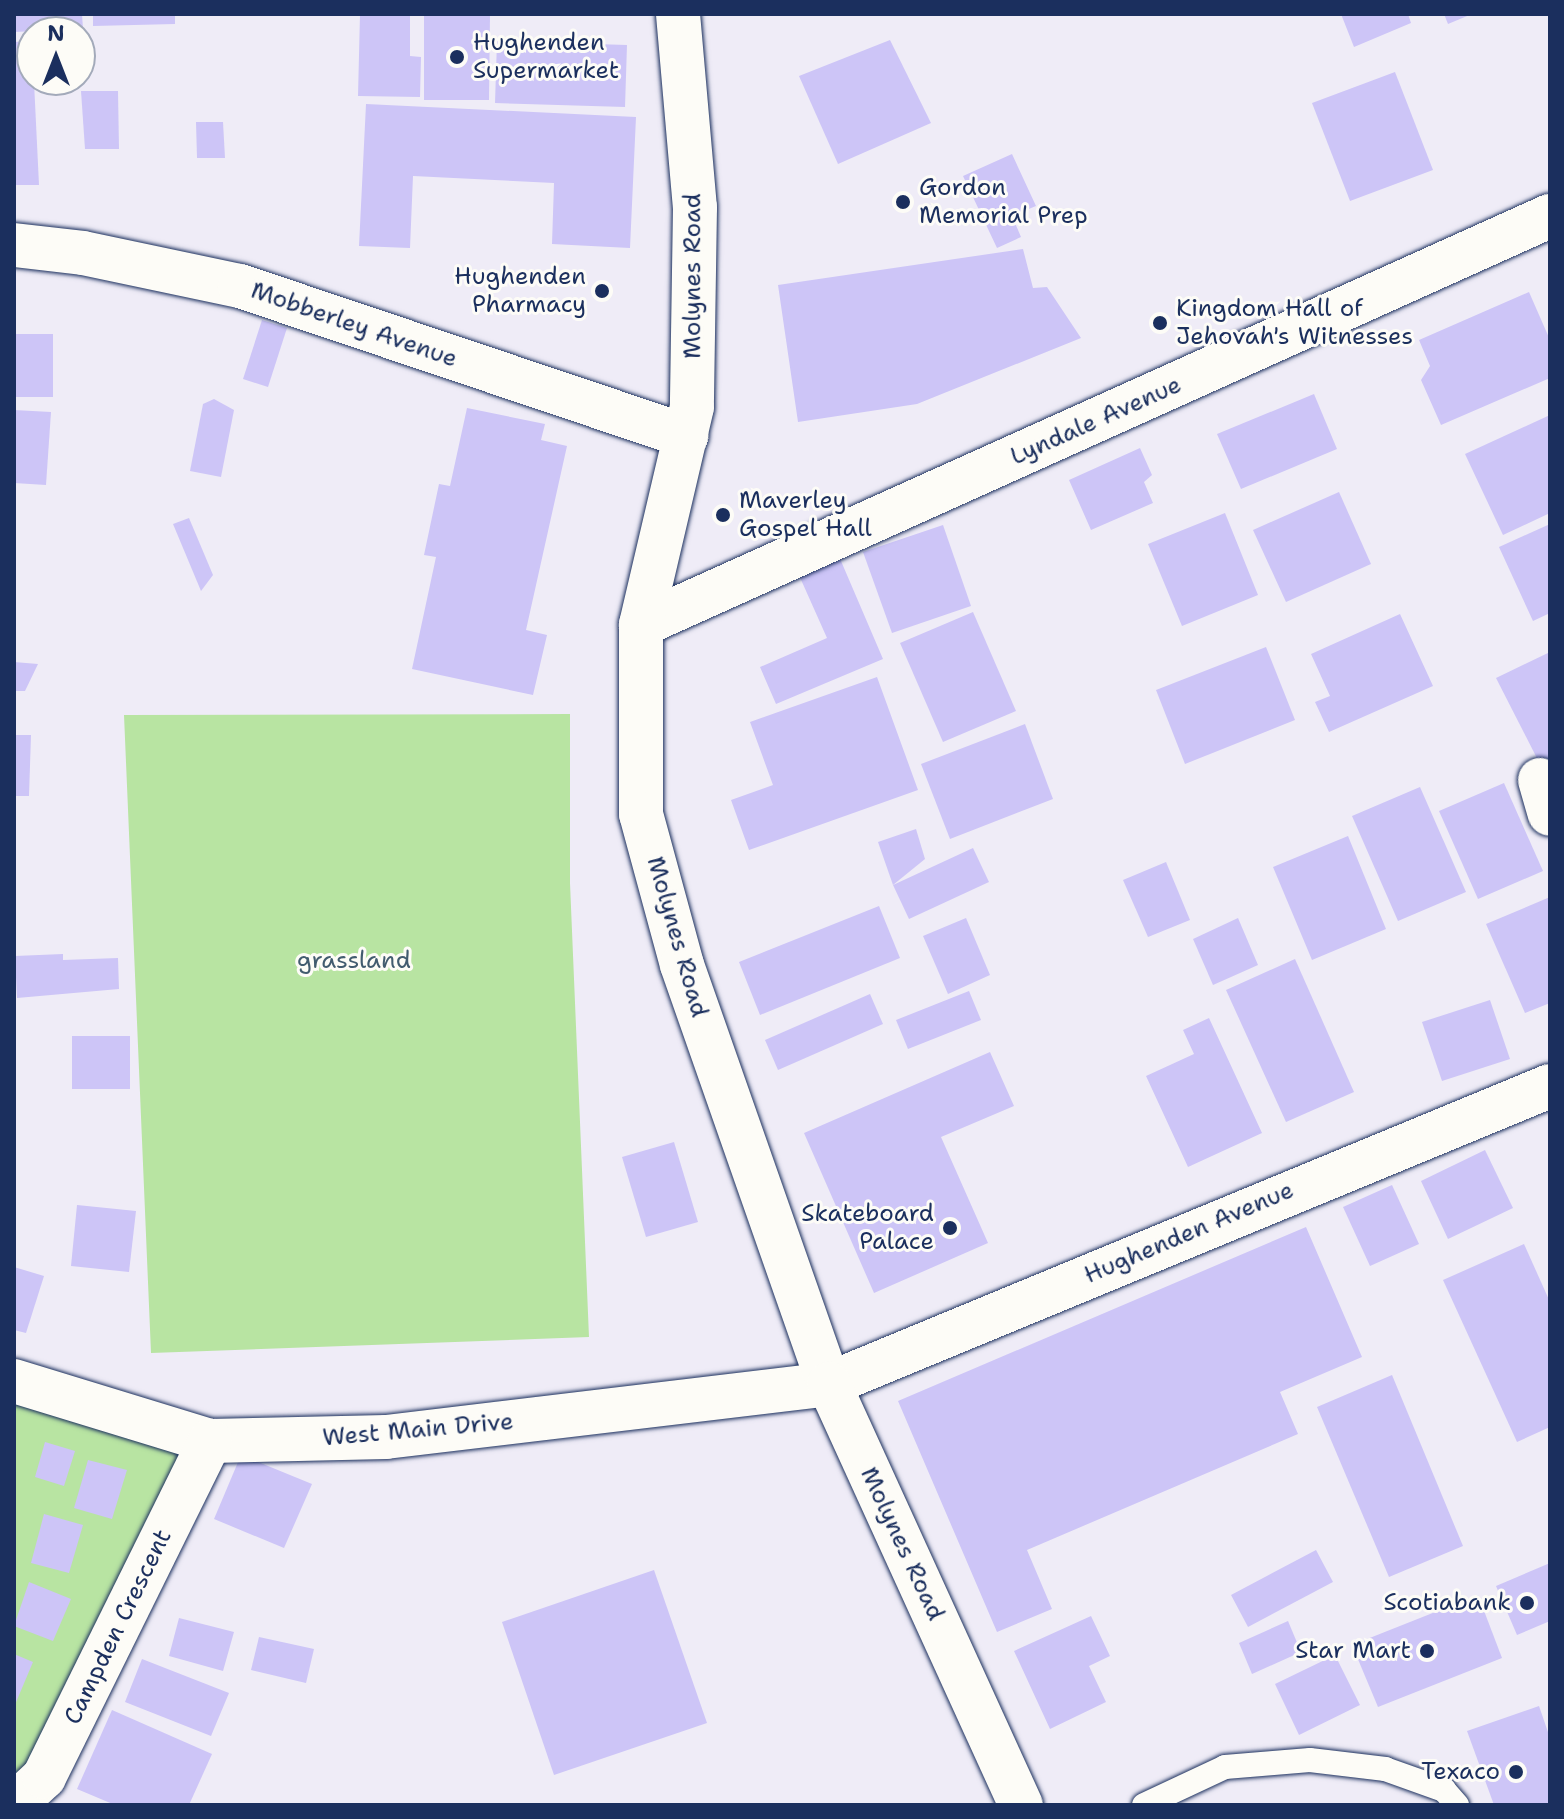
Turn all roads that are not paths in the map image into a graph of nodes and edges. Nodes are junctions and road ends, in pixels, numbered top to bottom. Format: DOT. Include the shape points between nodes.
graph roads {
  1 [pos="678,14"];
  2 [pos="1550,216"];
  3 [pos="14,245"];
  4 [pos="686,436"];
  5 [pos="641,625"];
  6 [pos="1550,1086"];
  7 [pos="14,1381"];
  8 [pos="829,1384"];
  9 [pos="210,1441"];
  10 [pos="14,1805"];
  11 [pos="1021,1805"];
  12 [pos="1144,1805"];
  13 [pos="1457,1805"];
  1 -- 4 [label="street, Molynes Road" via="695,207 692,407"];
  2 -- 5 [label="street, Lyndale Avenue"];
  3 -- 4 [label="street, Mobberley Avenue" via="83,253 240,286"];
  4 -- 5 [label="street, Molynes Road"];
  5 -- 8 [label="street, Molynes Road" via="641,814 682,965"];
  6 -- 8 [label="street, Hughenden Avenue"];
  7 -- 9 [label="street, West Main Drive"];
  8 -- 9 [label="street, West Main Drive" via="386,1437"];
  8 -- 11 [label="street, Molynes Road"];
  9 -- 10 [label="street, Campden Crescent" via="44,1777"];
  12 -- 13 [label="lane" via="1225,1767 1310,1760 1385,1769 1444,1790"];
}
